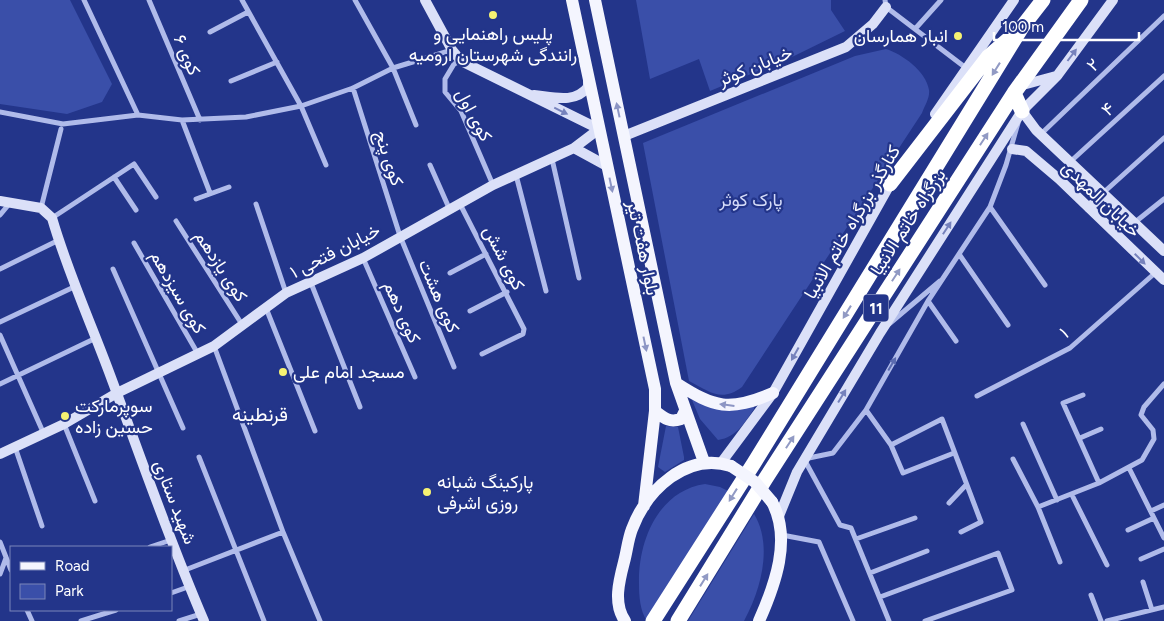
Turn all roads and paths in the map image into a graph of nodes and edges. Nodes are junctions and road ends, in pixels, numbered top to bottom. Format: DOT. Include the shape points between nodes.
graph roads {
  1 [pos="84,0"];
  2 [pos="149,0"];
  3 [pos="242,0"];
  4 [pos="355,0"];
  5 [pos="425,0"];
  6 [pos="941,0"];
  7 [pos="1014,0"];
  8 [pos="1043,0"];
  9 [pos="1081,0"];
  10 [pos="1113,0"];
  11 [pos="596,2"];
  12 [pos="887,2"];
  13 [pos="573,4"];
  14 [pos="248,12"];
  15 [pos="1164,16"];
  16 [pos="1022,28"];
  17 [pos="915,29"];
  18 [pos="210,32"];
  19 [pos="452,50"];
  20 [pos="276,62"];
  21 [pos="461,62"];
  22 [pos="393,68"];
  23 [pos="966,68"];
  24 [pos="587,71"];
  25 [pos="1057,76"];
  26 [pos="1164,76"];
  27 [pos="231,81"];
  28 [pos="352,88"];
  29 [pos="1016,90"];
  30 [pos="523,93"];
  31 [pos="301,106"];
  32 [pos="1022,111"];
  33 [pos="0,112"];
  34 [pos="138,115"];
  35 [pos="182,120"];
  36 [pos="200,120"];
  37 [pos="416,125"];
  38 [pos="61,129"];
  39 [pos="599,129"];
  40 [pos="1040,134"];
  41 [pos="624,136"];
  42 [pos="1164,138"];
  43 [pos="574,148"];
  44 [pos="1012,149"];
  45 [pos="552,159"];
  46 [pos="1070,162"];
  47 [pos="326,164"];
  48 [pos="430,165"];
  49 [pos="607,166"];
  50 [pos="516,175"];
  51 [pos="114,177"];
  52 [pos="890,184"];
  53 [pos="493,185"];
  54 [pos="229,187"];
  55 [pos="210,194"];
  56 [pos="1103,194"];
  57 [pos="156,197"];
  58 [pos="196,199"];
  59 [pos="1164,199"];
  60 [pos="0,201"];
  61 [pos="11,203"];
  62 [pos="460,203"];
  63 [pos="256,204"];
  64 [pos="990,206"];
  65 [pos="41,208"];
  66 [pos="449,208"];
  67 [pos="1089,208"];
  68 [pos="136,210"];
  69 [pos="0,215"];
  70 [pos="52,218"];
  71 [pos="176,221"];
  72 [pos="1134,223"];
  73 [pos="400,236"];
  74 [pos="59,240"];
  75 [pos="134,243"];
  76 [pos="1164,252"];
  77 [pos="486,254"];
  78 [pos="959,254"];
  79 [pos="363,258"];
  80 [pos="0,269"];
  81 [pos="113,269"];
  82 [pos="450,273"];
  83 [pos="1154,273"];
  84 [pos="944,277"];
  85 [pos="579,278"];
  86 [pos="1164,280"];
  87 [pos="311,283"];
  88 [pos="1045,285"];
  89 [pos="76,286"];
  90 [pos="546,291"];
  91 [pos="506,292"];
  92 [pos="286,293"];
  93 [pos="928,301"];
  94 [pos="266,308"];
  95 [pos="470,311"];
  96 [pos="0,322"];
  97 [pos="1008,325"];
  98 [pos="243,326"];
  99 [pos="880,333"];
  100 [pos="0,335"];
  101 [pos="96,338"];
  102 [pos="956,341"];
  103 [pos="214,346"];
  104 [pos="198,354"];
  105 [pos="482,354"];
  106 [pos="454,367"];
  107 [pos="157,373"];
  108 [pos="18,375"];
  109 [pos="415,378"];
  110 [pos="676,383"];
  111 [pos="0,384"];
  112 [pos="1164,384"];
  113 [pos="117,393"];
  114 [pos="773,394"];
  115 [pos="1083,395"];
  116 [pos="977,396"];
  117 [pos="360,406"];
  118 [pos="685,410"];
  119 [pos="866,410"];
  120 [pos="655,411"];
  121 [pos="64,424"];
  122 [pos="1023,424"];
  123 [pos="183,428"];
  124 [pos="1102,429"];
  125 [pos="315,431"];
  126 [pos="43,432"];
  127 [pos="1080,438"];
  128 [pos="891,445"];
  129 [pos="15,446"];
  130 [pos="954,453"];
  131 [pos="0,454"];
  132 [pos="200,457"];
  133 [pos="1013,458"];
  134 [pos="804,459"];
  135 [pos="704,462"];
  136 [pos="726,465"];
  137 [pos="1129,468"];
  138 [pos="1099,483"];
  139 [pos="966,485"];
  140 [pos="1072,494"];
  141 [pos="1057,500"];
  142 [pos="95,501"];
  143 [pos="950,503"];
  144 [pos="644,506"];
  145 [pos="1164,506"];
  146 [pos="1038,507"];
  147 [pos="1151,511"];
  148 [pos="780,516"];
  149 [pos="914,518"];
  150 [pos="1154,518"];
  151 [pos="42,526"];
  152 [pos="1128,530"];
  153 [pos="283,532"];
  154 [pos="961,532"];
  155 [pos="782,535"];
  156 [pos="1164,538"];
  157 [pos="172,539"];
  158 [pos="856,539"];
  159 [pos="0,542"];
  160 [pos="153,546"];
  161 [pos="235,549"];
  162 [pos="1164,549"];
  163 [pos="927,551"];
  164 [pos="6,558"];
  165 [pos="1141,560"];
  166 [pos="1060,562"];
  167 [pos="1107,565"];
  168 [pos="10,568"];
  169 [pos="184,570"];
  170 [pos="870,573"];
  171 [pos="0,574"];
  172 [pos="1143,582"];
  173 [pos="188,587"];
  174 [pos="172,593"];
  175 [pos="1091,595"];
  176 [pos="880,597"];
  177 [pos="1164,607"];
  178 [pos="1152,610"];
  179 [pos="113,611"];
  180 [pos="202,618"];
  181 [pos="621,619"];
  182 [pos="80,621"];
  183 [pos="179,621"];
  184 [pos="264,621"];
  185 [pos="320,621"];
  186 [pos="653,621"];
  187 [pos="678,621"];
  188 [pos="759,621"];
  189 [pos="853,621"];
  190 [pos="889,621"];
  191 [pos="925,621"];
  192 [pos="1101,621"];
  193 [pos="1107,621"];
  1 -- 34 [label="street"];
  2 -- 36 [label="street, کوی ۶"];
  3 -- 14 [label="street"];
  4 -- 22 [label="street"];
  5 -- 19 [label="street"];
  6 -- 17 [label="street"];
  7 -- 23 [label="street, کنارگذر بزرگراه خاتم الانبیا"];
  8 -- 16 [label="highway, بزرگراه خاتم الانبیا / 11"];
  9 -- 29 [label="highway, بزرگراه خاتم الانبیا / 11"];
  25 -- 10 [label="street, one-way"];
  11 -- 13 [label="main road"];
  41 -- 11 [label="main road, بلوار هفت تیر, one-way"];
  12 -- 17 [label="street"];
  12 -- 41 [label="street, خیابان کوثر" via="873,24 846,47"];
  13 -- 24 [label="main road, بلوار هفت تیر"];
  14 -- 18 [label="street"];
  14 -- 20 [label="street"];
  15 -- 40 [label="street, ۲"];
  16 -- 52 [label="highway" via="988,57"];
  16 -- 186 [label="highway, بزرگراه خاتم الانبیا / 11, one-way"];
  17 -- 23 [label="street"];
  19 -- 21 [label="street"];
  19 -- 22 [label="street"];
  20 -- 27 [label="street"];
  20 -- 31 [label="street"];
  21 -- 30 [label="street"];
  21 -- 53 [label="street, کوی اول" via="454,64 445,80 445,92 461,112"];
  22 -- 28 [label="street"];
  22 -- 37 [label="street"];
  23 -- 52 [label="street, کنارگذر بزرگراه خاتم الانبیا"];
  24 -- 30 [label="street" via="588,87 583,94 568,99"];
  24 -- 39 [label="main road, بلوار هفت تیر"];
  25 -- 29 [label="street"];
  25 -- 32 [label="street"];
  26 -- 46 [label="street, ۴"];
  28 -- 31 [label="street"];
  28 -- 73 [label="street, کوی پنج"];
  29 -- 32 [label="highway"];
  187 -- 29 [label="highway, بزرگراه خاتم الانبیا / 11, one-way" via="766,478"];
  30 -- 39 [label="street, one-way"];
  31 -- 36 [label="street" via="246,117"];
  31 -- 47 [label="street"];
  32 -- 40 [label="street, خیابان المهدی"];
  32 -- 44 [label="street"];
  99 -- 32 [label="street, one-way"];
  33 -- 34 [label="street" via="63,124"];
  34 -- 35 [label="street"];
  35 -- 36 [label="street"];
  35 -- 55 [label="street"];
  38 -- 65 [label="street"];
  39 -- 43 [label="street, خیابان فتحی ۱"];
  39 -- 49 [label="main road, بلوار هفت تیر"];
  40 -- 46 [label="street, خیابان المهدی"];
  41 -- 110 [label="main road, بلوار هفت تیر"];
  42 -- 56 [label="street"];
  43 -- 45 [label="street, خیابان فتحی ۱"];
  43 -- 49 [label="street"];
  44 -- 64 [label="street"];
  44 -- 67 [label="street, خیابان المهدی" via="1026,151"];
  45 -- 50 [label="street, خیابان فتحی ۱"];
  45 -- 85 [label="street"];
  46 -- 56 [label="street, خیابان المهدی"];
  48 -- 66 [label="street"];
  49 -- 120 [label="main road, بلوار هفت تیر, one-way" via="655,389"];
  50 -- 53 [label="street, خیابان فتحی ۱"];
  50 -- 90 [label="street"];
  51 -- 57 [label="street" via="134,164"];
  51 -- 68 [label="street"];
  51 -- 70 [label="street"];
  52 -- 114 [label="street, کنارگذر بزرگراه خاتم الانبیا, one-way"];
  53 -- 62 [label="street, خیابان فتحی ۱"];
  54 -- 55 [label="street"];
  55 -- 58 [label="street"];
  56 -- 67 [label="street"];
  56 -- 72 [label="street, خیابان المهدی"];
  59 -- 72 [label="street"];
  60 -- 61 [label="street"];
  61 -- 65 [label="street"];
  61 -- 69 [label="street"];
  62 -- 66 [label="street, خیابان فتحی ۱"];
  62 -- 77 [label="street, کوی شش"];
  63 -- 92 [label="street"];
  64 -- 78 [label="street"];
  64 -- 88 [label="street"];
  65 -- 70 [label="street"];
  66 -- 73 [label="street, خیابان فتحی ۱"];
  67 -- 83 [label="street, خیابان المهدی, one-way"];
  70 -- 74 [label="street, شهید ستاری"];
  71 -- 98 [label="street, کوی یازدهم"];
  72 -- 76 [label="street, خیابان المهدی"];
  73 -- 79 [label="street, خیابان فتحی ۱"];
  73 -- 106 [label="street, کوی هشت"];
  74 -- 80 [label="street"];
  74 -- 89 [label="street, شهید ستاری"];
  75 -- 104 [label="street, کوی سیزدهم"];
  77 -- 82 [label="street"];
  77 -- 91 [label="street, کوی شش"];
  78 -- 84 [label="street"];
  78 -- 97 [label="street"];
  79 -- 87 [label="street, خیابان فتحی ۱"];
  79 -- 109 [label="street, کوی دهم"];
  81 -- 107 [label="street"];
  83 -- 86 [label="street, خیابان المهدی"];
  83 -- 116 [label="street, ۱" via="1070,348"];
  84 -- 93 [label="street"];
  84 -- 99 [label="street"];
  87 -- 92 [label="street, خیابان فتحی ۱"];
  87 -- 117 [label="street"];
  89 -- 96 [label="street"];
  89 -- 101 [label="street, شهید ستاری"];
  91 -- 95 [label="street"];
  91 -- 105 [label="street, کوی شش" via="523,327 523,334"];
  92 -- 94 [label="street, خیابان فتحی ۱"];
  93 -- 102 [label="street"];
  119 -- 93 [label="street, one-way"];
  94 -- 98 [label="street, خیابان فتحی ۱"];
  94 -- 125 [label="street"];
  98 -- 103 [label="street, خیابان فتحی ۱"];
  134 -- 99 [label="street, one-way"];
  100 -- 108 [label="street"];
  101 -- 108 [label="street"];
  101 -- 113 [label="street, شهید ستاری"];
  103 -- 104 [label="street, خیابان فتحی ۱"];
  103 -- 153 [label="street"];
  104 -- 107 [label="street, خیابان فتحی ۱"];
  107 -- 113 [label="street, خیابان فتحی ۱"];
  107 -- 123 [label="street"];
  108 -- 111 [label="street"];
  108 -- 126 [label="street"];
  114 -- 110 [label="main road, one-way" via="743,405 723,406 693,395"];
  110 -- 118 [label="main road, بلوار هفت تیر"];
  112 -- 137 [label="street" via="1141,414 1153,430 1154,439 1142,460"];
  113 -- 121 [label="street, خیابان فتحی ۱"];
  113 -- 157 [label="street, شهید ستاری"];
  114 -- 136 [label="street, کنارگذر بزرگراه خاتم الانبیا"];
  115 -- 127 [label="street" via="1063,403"];
  118 -- 120 [label="main road" via="681,419 673,422"];
  118 -- 135 [label="main road, بلوار هفت تیر"];
  119 -- 128 [label="street"];
  119 -- 134 [label="street" via="833,453"];
  120 -- 144 [label="main road, بلوار هفت تیر"];
  121 -- 126 [label="street, خیابان فتحی ۱"];
  121 -- 142 [label="street"];
  122 -- 141 [label="street"];
  124 -- 127 [label="street"];
  126 -- 129 [label="street, خیابان فتحی ۱"];
  127 -- 138 [label="street"];
  128 -- 130 [label="street" via="902,473"];
  128 -- 130 [label="street" via="942,419"];
  129 -- 131 [label="street, خیابان فتحی ۱"];
  129 -- 151 [label="street"];
  130 -- 139 [label="street"];
  132 -- 161 [label="street"];
  133 -- 146 [label="street"];
  134 -- 148 [label="street"];
  134 -- 158 [label="street" via="840,525 851,528"];
  135 -- 136 [label="main road"];
  135 -- 144 [label="main road" via="674,474"];
  136 -- 148 [label="main road, bridge" via="755,482"];
  137 -- 138 [label="street"];
  137 -- 147 [label="street"];
  138 -- 140 [label="street"];
  139 -- 143 [label="street"];
  139 -- 154 [label="street" via="980,522"];
  140 -- 141 [label="street"];
  140 -- 167 [label="street"];
  141 -- 146 [label="street"];
  144 -- 181 [label="main road" via="632,529 619,581"];
  145 -- 147 [label="street"];
  146 -- 166 [label="street"];
  147 -- 150 [label="street"];
  148 -- 155 [label="main road"];
  149 -- 158 [label="street"];
  150 -- 152 [label="street"];
  150 -- 156 [label="street"];
  153 -- 161 [label="street"];
  153 -- 185 [label="street"];
  155 -- 188 [label="main road" via="778,566"];
  155 -- 189 [label="street" via="819,542"];
  157 -- 160 [label="street"];
  157 -- 169 [label="street, شهید ستاری"];
  158 -- 170 [label="street"];
  159 -- 164 [label="street"];
  161 -- 169 [label="street"];
  161 -- 184 [label="street"];
  162 -- 165 [label="street"];
  163 -- 170 [label="street"];
  164 -- 168 [label="street"];
  164 -- 171 [label="street"];
  169 -- 173 [label="street, شهید ستاری"];
  170 -- 176 [label="street"];
  172 -- 178 [label="street"];
  173 -- 174 [label="street"];
  173 -- 180 [label="street, شهید ستاری"];
  175 -- 192 [label="street"];
  176 -- 190 [label="street"];
  176 -- 191 [label="street" via="998,553 1012,590"];
  177 -- 178 [label="street"];
  178 -- 193 [label="street"];
  179 -- 182 [label="street"];
  180 -- 183 [label="street"];
}
